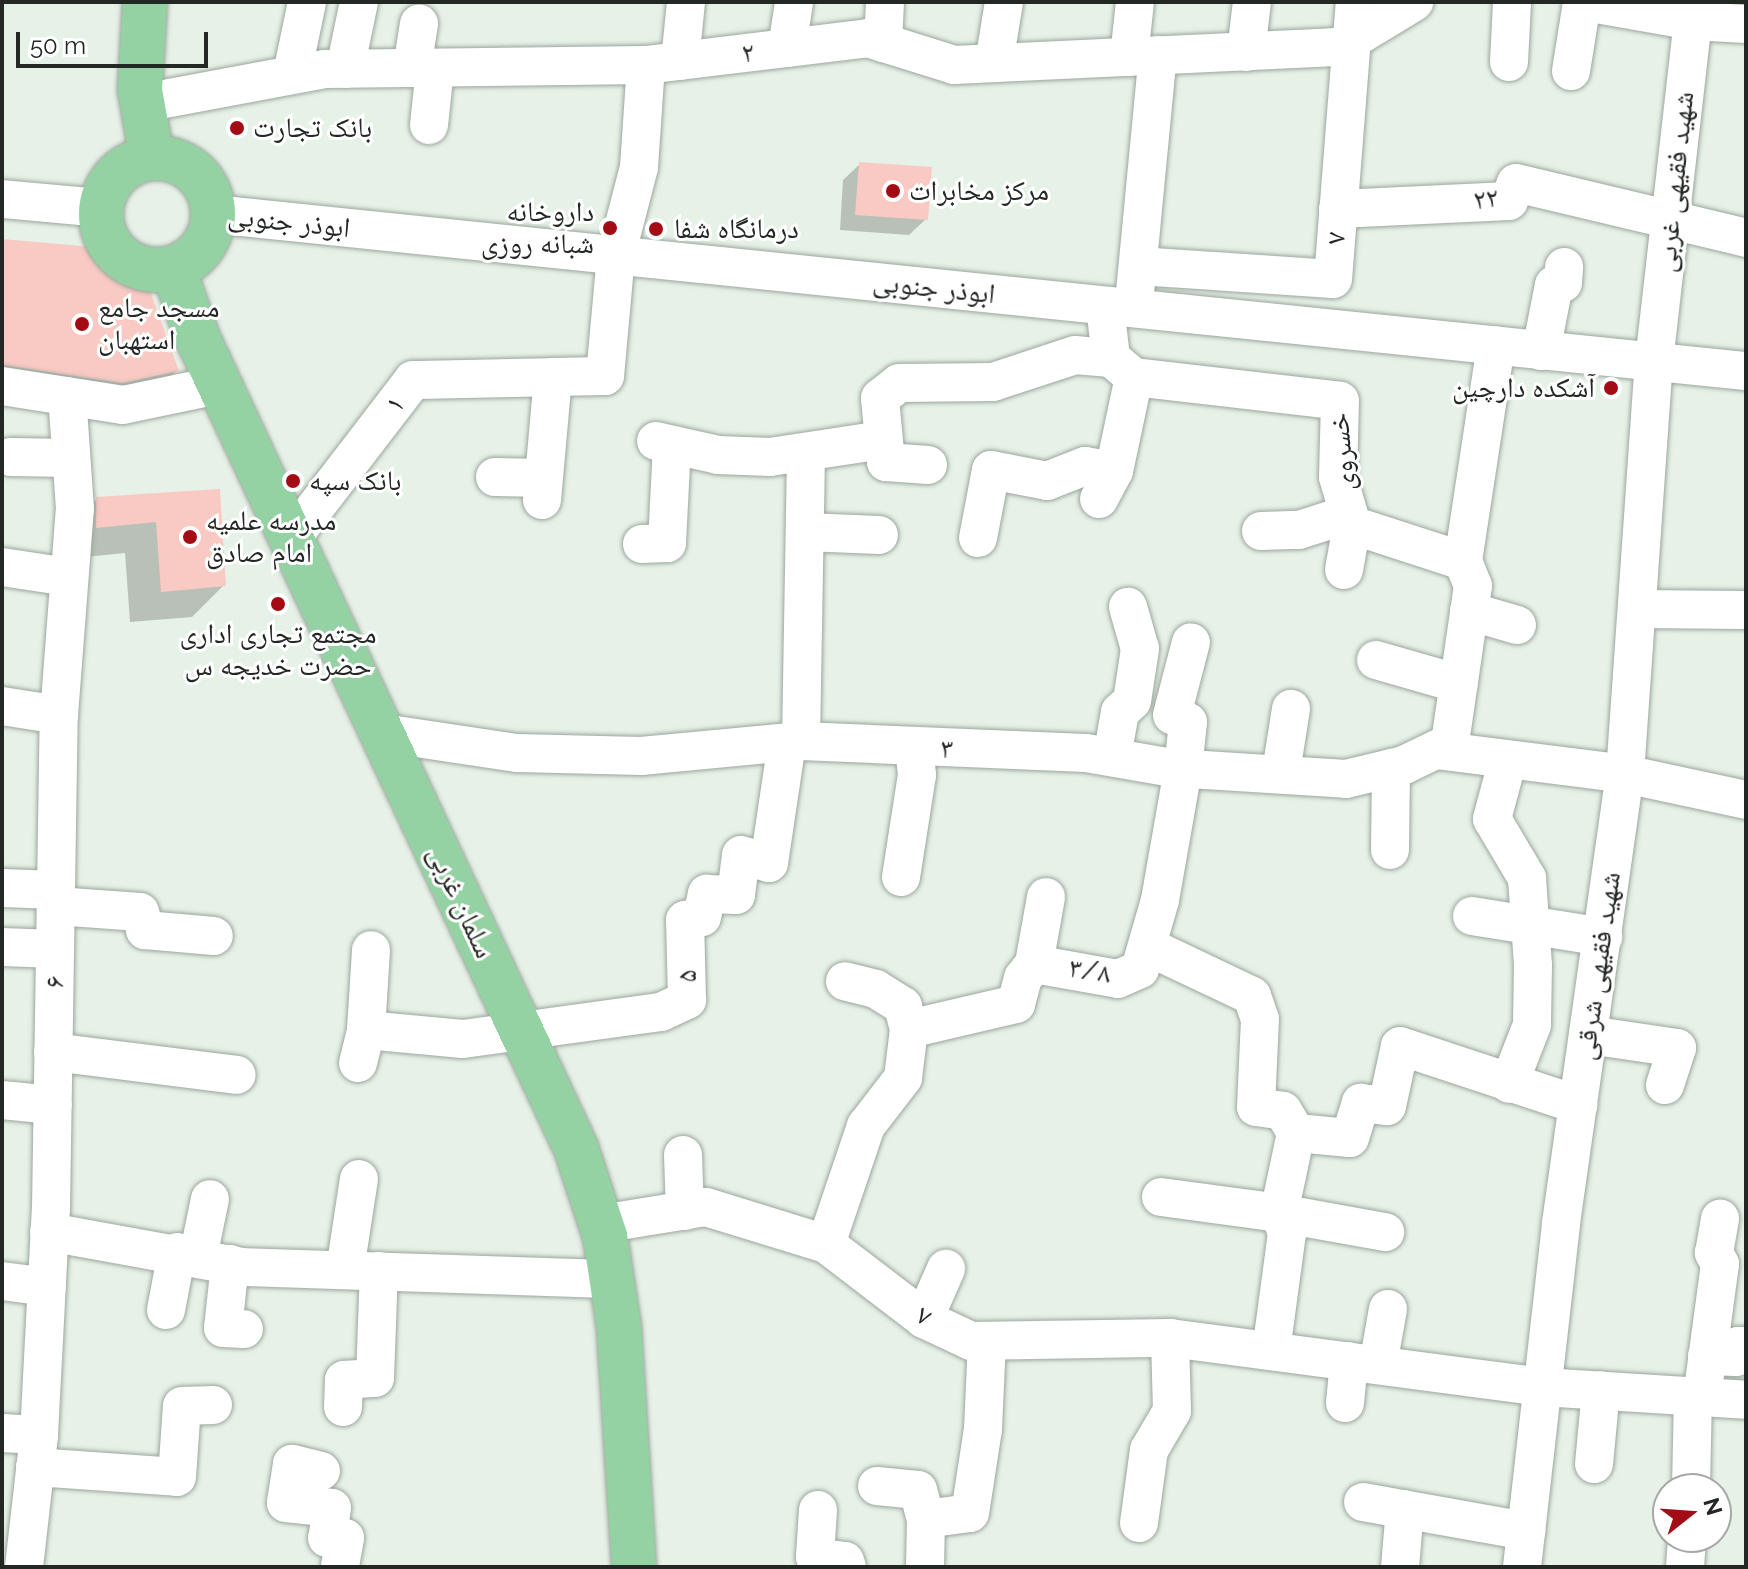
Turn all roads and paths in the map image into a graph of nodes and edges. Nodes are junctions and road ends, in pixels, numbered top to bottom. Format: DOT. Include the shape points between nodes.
graph roads {
  1 [pos="145,2"];
  2 [pos="307,2"];
  3 [pos="359,2"];
  4 [pos="686,2"];
  5 [pos="794,2"];
  6 [pos="885,2"];
  7 [pos="1004,2"];
  8 [pos="1135,2"];
  9 [pos="1252,2"];
  10 [pos="1355,2"];
  11 [pos="1414,2"];
  12 [pos="1512,2"];
  13 [pos="1583,2"];
  14 [pos="1694,12"];
  15 [pos="419,24"];
  16 [pos="1746,24"];
  17 [pos="1350,41"];
  18 [pos="883,43"];
  19 [pos="787,48"];
  20 [pos="1246,52"];
  21 [pos="1144,56"];
  22 [pos="1509,62"];
  23 [pos="663,63"];
  24 [pos="994,63"];
  25 [pos="424,68"];
  26 [pos="345,69"];
  27 [pos="1571,71"];
  28 [pos="292,74"];
  29 [pos="143,103"];
  30 [pos="429,125"];
  31 [pos="152,158"];
  32 [pos="2,199"];
  33 [pos="101,208"];
  34 [pos="1338,209"];
  35 [pos="213,214"];
  36 [pos="1671,217"];
  37 [pos="1746,238"];
  38 [pos="616,256"];
  39 [pos="1138,266"];
  40 [pos="1564,267"];
  41 [pos="173,268"];
  42 [pos="1119,307"];
  43 [pos="1496,346"];
  44 [pos="1541,351"];
  45 [pos="1654,362"];
  46 [pos="1122,368"];
  47 [pos="1746,371"];
  48 [pos="553,377"];
  49 [pos="219,385"];
  50 [pos="2,386"];
  51 [pos="67,396"];
  52 [pos="882,440"];
  53 [pos="806,454"];
  54 [pos="11,457"];
  55 [pos="71,458"];
  56 [pos="928,465"];
  57 [pos="495,477"];
  58 [pos="1350,520"];
  59 [pos="1261,531"];
  60 [pos="805,532"];
  61 [pos="879,535"];
  62 [pos="978,538"];
  63 [pos="291,539"];
  64 [pos="642,544"];
  65 [pos="1463,561"];
  66 [pos="2,567"];
  67 [pos="1344,570"];
  68 [pos="68,577"];
  69 [pos="1128,607"];
  70 [pos="1638,609"];
  71 [pos="1746,610"];
  72 [pos="1469,611"];
  73 [pos="1517,625"];
  74 [pos="1191,642"];
  75 [pos="1376,660"];
  76 [pos="1459,684"];
  77 [pos="2,706"];
  78 [pos="1291,709"];
  79 [pos="59,715"];
  80 [pos="383,733"];
  81 [pos="794,741"];
  82 [pos="914,748"];
  83 [pos="1436,750"];
  84 [pos="1112,757"];
  85 [pos="1507,763"];
  86 [pos="1391,768"];
  87 [pos="1183,769"];
  88 [pos="1281,772"];
  89 [pos="1625,774"];
  90 [pos="1746,800"];
  91 [pos="1390,850"];
  92 [pos="901,877"];
  93 [pos="2,888"];
  94 [pos="1046,897"];
  95 [pos="56,898"];
  96 [pos="1472,916"];
  97 [pos="1532,926"];
  98 [pos="214,936"];
  99 [pos="1603,937"];
  100 [pos="2,947"];
  101 [pos="1149,947"];
  102 [pos="55,949"];
  103 [pos="371,950"];
  104 [pos="1034,964"];
  105 [pos="845,981"];
  106 [pos="520,1027"];
  107 [pos="909,1029"];
  108 [pos="1589,1035"];
  109 [pos="53,1052"];
  110 [pos="237,1075"];
  111 [pos="1509,1084"];
  112 [pos="1665,1085"];
  113 [pos="2,1100"];
  114 [pos="53,1105"];
  115 [pos="1578,1105"];
  116 [pos="1296,1133"];
  117 [pos="683,1155"];
  118 [pos="359,1179"];
  119 [pos="1161,1197"];
  120 [pos="210,1199"];
  121 [pos="685,1211"];
  122 [pos="1279,1213"];
  123 [pos="1720,1219"];
  124 [pos="601,1224"];
  125 [pos="49,1232"];
  126 [pos="1385,1232"];
  127 [pos="826,1244"];
  128 [pos="202,1258"];
  129 [pos="362,1270"];
  130 [pos="953,1276"];
  131 [pos="611,1279"];
  132 [pos="2,1281"];
  133 [pos="47,1287"];
  134 [pos="1388,1309"];
  135 [pos="166,1310"];
  136 [pos="924,1319"];
  137 [pos="244,1329"];
  138 [pos="1170,1338"];
  139 [pos="987,1341"];
  140 [pos="1746,1346"];
  141 [pos="1271,1351"];
  142 [pos="1707,1356"];
  143 [pos="1364,1363"];
  144 [pos="1542,1387"];
  145 [pos="1601,1390"];
  146 [pos="1698,1397"];
  147 [pos="1746,1400"];
  148 [pos="1345,1403"];
  149 [pos="213,1405"];
  150 [pos="343,1407"];
  151 [pos="25,1445"];
  152 [pos="1594,1464"];
  153 [pos="321,1471"];
  154 [pos="1692,1473"];
  155 [pos="877,1486"];
  156 [pos="1363,1502"];
  157 [pos="16,1505"];
  158 [pos="1405,1509"];
  159 [pos="818,1510"];
  160 [pos="926,1519"];
  161 [pos="1139,1523"];
  162 [pos="1524,1549"];
  163 [pos="16,1564"];
  164 [pos="340,1567"];
  165 [pos="634,1567"];
  166 [pos="847,1567"];
  167 [pos="925,1567"];
  168 [pos="1400,1567"];
  1 -- 29 [label="main road"];
  2 -- 28 [label="street"];
  3 -- 26 [label="street"];
  4 -- 23 [label="street"];
  5 -- 19 [label="street"];
  6 -- 18 [label="street"];
  7 -- 24 [label="street"];
  8 -- 21 [label="street"];
  9 -- 20 [label="street"];
  10 -- 17 [label="street, ۷"];
  11 -- 17 [label="street"];
  12 -- 22 [label="street"];
  13 -- 14 [label="street"];
  13 -- 27 [label="street"];
  14 -- 16 [label="street"];
  14 -- 36 [label="street, شهید فقیهی غربی"];
  15 -- 25 [label="street"];
  17 -- 20 [label="street, ۲" via="1340,47"];
  17 -- 34 [label="street, ۷" via="1354,146"];
  18 -- 19 [label="street, ۲" via="868,38"];
  18 -- 24 [label="street, ۲" via="954,65"];
  19 -- 23 [label="street, ۲"];
  20 -- 21 [label="street, ۲"];
  21 -- 24 [label="street, ۲"];
  21 -- 39 [label="street"];
  23 -- 25 [label="street, ۲"];
  23 -- 38 [label="street"];
  25 -- 26 [label="street, ۲"];
  25 -- 30 [label="street"];
  26 -- 28 [label="street, ۲"];
  28 -- 29 [label="street, ۲"];
  29 -- 31 [label="main road"];
  31 -- 33 [label="main road" via="116,175"];
  31 -- 35 [label="main road" via="182,163 197,173 208,190"];
  32 -- 33 [label="street"];
  33 -- 41 [label="main road" via="109,243 121,257 154,270"];
  34 -- 36 [label="street, ۲۲" via="1509,201 1516,183"];
  34 -- 39 [label="street, ۷" via="1333,279"];
  35 -- 38 [label="street, ابوذر جنوبی"];
  35 -- 41 [label="main road" via="204,245"];
  36 -- 37 [label="street"];
  36 -- 45 [label="street, شهید فقیهی غربی"];
  38 -- 42 [label="street, ابوذر جنوبی"];
  38 -- 48 [label="street" via="605,376"];
  39 -- 42 [label="street"];
  40 -- 44 [label="street" via="1563,283 1554,285"];
  41 -- 49 [label="main road, سلمان غربی"];
  42 -- 43 [label="street, ابوذر جنوبی"];
  42 -- 46 [label="street"];
  43 -- 44 [label="street, ابوذر جنوبی"];
  43 -- 65 [label="street"];
  44 -- 45 [label="street, ابوذر جنوبی"];
  45 -- 47 [label="street, ابوذر جنوبی"];
  45 -- 70 [label="street, شهید فقیهی شرقی"];
  46 -- 52 [label="street, خسروی" via="1075,355 993,382 899,383 880,398"];
  46 -- 58 [label="street, خسروی" via="1340,401 1338,477"];
  46 -- 62 [label="street" via="1107,485 1085,466 1047,481 991,470"];
  48 -- 57 [label="street" via="542,489"];
  48 -- 63 [label="street, ۱" via="413,380"];
  49 -- 51 [label="street" via="123,405"];
  49 -- 63 [label="main road, سلمان غربی"];
  50 -- 51 [label="street"];
  51 -- 55 [label="street, ۶"];
  52 -- 53 [label="street"];
  52 -- 56 [label="street" via="886,462"];
  53 -- 60 [label="street"];
  53 -- 64 [label="street" via="718,455 664,443 667,543"];
  54 -- 55 [label="street"];
  55 -- 68 [label="street, ۶" via="75,509"];
  58 -- 59 [label="street"];
  58 -- 65 [label="street, خسروی"];
  58 -- 67 [label="street"];
  60 -- 61 [label="street"];
  60 -- 81 [label="street"];
  63 -- 80 [label="main road, سلمان غربی"];
  65 -- 72 [label="street" via="1473,586"];
  66 -- 68 [label="street"];
  68 -- 79 [label="street, ۶"];
  69 -- 84 [label="street" via="1140,649 1132,701 1120,712"];
  70 -- 71 [label="street"];
  70 -- 89 [label="street, شهید فقیهی شرقی"];
  72 -- 73 [label="street"];
  72 -- 76 [label="street"];
  74 -- 87 [label="street, ۳/۸" via="1172,715 1188,722"];
  75 -- 76 [label="street"];
  76 -- 83 [label="street" via="1450,743"];
  77 -- 79 [label="street"];
  78 -- 88 [label="street"];
  79 -- 95 [label="street, ۶"];
  80 -- 81 [label="street, ۳" via="517,753 641,756"];
  80 -- 106 [label="main road, سلمان غربی"];
  81 -- 82 [label="street, ۳"];
  81 -- 106 [label="street, ۵" via="769,863 741,855 736,895 707,894 702,917 685,920 687,1000 661,1012"];
  82 -- 84 [label="street, ۳"];
  82 -- 92 [label="street" via="917,775"];
  83 -- 85 [label="street"];
  83 -- 86 [label="street, ۳"];
  84 -- 87 [label="street, ۳"];
  85 -- 89 [label="street"];
  85 -- 97 [label="street" via="1492,819 1527,878"];
  86 -- 88 [label="street, ۳" via="1346,779"];
  86 -- 91 [label="street"];
  87 -- 88 [label="street, ۳"];
  87 -- 101 [label="street, ۳/۸"];
  89 -- 90 [label="street"];
  89 -- 99 [label="street, شهید فقیهی شرقی"];
  93 -- 95 [label="street"];
  94 -- 104 [label="street"];
  95 -- 98 [label="street" via="140,912 145,930"];
  95 -- 102 [label="street, ۶"];
  96 -- 97 [label="street"];
  97 -- 99 [label="street"];
  97 -- 111 [label="street" via="1532,1025"];
  99 -- 108 [label="street, شهید فقیهی شرقی"];
  100 -- 102 [label="street"];
  101 -- 104 [label="street, ۳/۸" via="1140,969 1118,979"];
  101 -- 116 [label="street" via="1252,996 1260,1019 1256,1107 1283,1111"];
  102 -- 109 [label="street, ۶"];
  103 -- 106 [label="street" via="362,1046 463,1039"];
  104 -- 107 [label="street, ۳/۸" via="1023,978 1016,1004"];
  105 -- 107 [label="street" via="876,989 903,1006"];
  106 -- 124 [label="main road, سلمان غربی" via="576,1148"];
  107 -- 127 [label="street" via="903,1078 866,1126"];
  108 -- 112 [label="street" via="1677,1048"];
  108 -- 115 [label="street, شهید فقیهی شرقی"];
  109 -- 110 [label="street"];
  109 -- 114 [label="street, ۶"];
  111 -- 115 [label="street"];
  111 -- 116 [label="street" via="1400,1046 1387,1106 1356,1121"];
  113 -- 114 [label="street"];
  114 -- 125 [label="street, ۶"];
  115 -- 144 [label="street, شهید فقیهی شرقی"];
  116 -- 122 [label="street"];
  117 -- 121 [label="street"];
  118 -- 129 [label="street" via="366,1226"];
  119 -- 122 [label="street"];
  120 -- 128 [label="street"];
  121 -- 124 [label="street, ۷"];
  121 -- 127 [label="street, ۷" via="706,1207"];
  122 -- 126 [label="street"];
  122 -- 141 [label="street" via="1287,1233"];
  123 -- 142 [label="street" via="1714,1253 1720,1264"];
  124 -- 131 [label="main road, سلمان غربی"];
  125 -- 128 [label="street"];
  125 -- 133 [label="street, ۶"];
  127 -- 136 [label="street, ۷"];
  128 -- 129 [label="street"];
  128 -- 135 [label="street"];
  128 -- 137 [label="street" via="223,1328"];
  129 -- 131 [label="street" via="491,1258"];
  129 -- 150 [label="street" via="375,1378 344,1380"];
  130 -- 136 [label="street"];
  131 -- 165 [label="main road, سلمان غربی" via="619,1328"];
  132 -- 133 [label="street"];
  133 -- 151 [label="street, ۶"];
  134 -- 143 [label="street"];
  136 -- 139 [label="street, ۷" via="971,1341"];
  138 -- 139 [label="street, ۷"];
  138 -- 141 [label="street, ۷"];
  138 -- 161 [label="street" via="1172,1411 1149,1450"];
  139 -- 160 [label="street" via="982,1514"];
  140 -- 142 [label="street" via="1738,1346 1736,1357"];
  141 -- 143 [label="street, ۷"];
  142 -- 146 [label="street"];
  143 -- 144 [label="street, ۷"];
  143 -- 148 [label="street"];
  144 -- 145 [label="street, ۷"];
  144 -- 162 [label="street, شهید فقیهی شرقی"];
  145 -- 146 [label="street, ۷"];
  145 -- 152 [label="street"];
  146 -- 147 [label="street, ۷"];
  146 -- 154 [label="street"];
  149 -- 151 [label="street" via="182,1406 177,1477"];
  151 -- 157 [label="street, ۶"];
  153 -- 164 [label="street" via="292,1464 286,1503 332,1508 327,1538 345,1538"];
  155 -- 160 [label="street" via="918,1490"];
  156 -- 158 [label="street"];
  157 -- 163 [label="street, ۶"];
  158 -- 162 [label="street"];
  158 -- 168 [label="street"];
  159 -- 166 [label="street" via="815,1557 845,1561"];
  160 -- 167 [label="street"];
}
